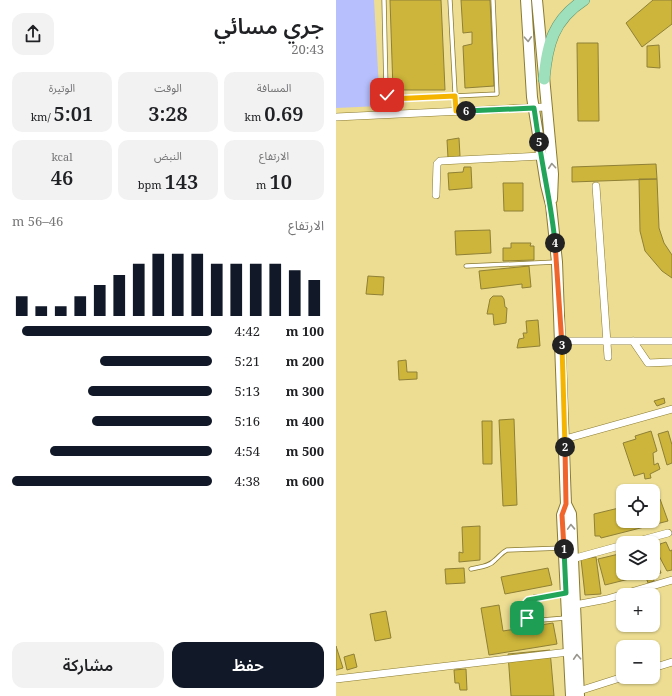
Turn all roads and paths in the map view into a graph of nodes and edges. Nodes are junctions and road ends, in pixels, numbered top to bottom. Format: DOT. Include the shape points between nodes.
graph roads {
  1 [pos="384,0"];
  2 [pos="450,0"];
  3 [pos="493,0"];
  4 [pos="526,0"];
  5 [pos="537,0"];
  6 [pos="584,0"];
  7 [pos="544,79"];
  8 [pos="455,96"];
  9 [pos="546,107"];
  10 [pos="534,108"];
  11 [pos="456,111"];
  12 [pos="336,117"];
  13 [pos="541,156"];
  14 [pos="596,186"];
  15 [pos="436,195"];
  16 [pos="551,205"];
  17 [pos="557,262"];
  18 [pos="466,266"];
  19 [pos="561,341"];
  20 [pos="606,341"];
  21 [pos="633,341"];
  22 [pos="672,341"];
  23 [pos="608,358"];
  24 [pos="672,362"];
  25 [pos="672,409"];
  26 [pos="565,439"];
  27 [pos="566,504"];
  28 [pos="668,533"];
  29 [pos="657,536"];
  30 [pos="616,547"];
  31 [pos="564,548"];
  32 [pos="572,559"];
  33 [pos="471,569"];
  34 [pos="672,580"];
  35 [pos="566,593"];
  36 [pos="575,605"];
  37 [pos="567,618"];
  38 [pos="569,652"];
  39 [pos="672,662"];
  40 [pos="660,666"];
  41 [pos="336,679"];
  42 [pos="616,680"];
  43 [pos="576,694"];
  1 -- 8 [label="lane" via="386,90 390,99"];
  2 -- 8 [label="lane"];
  3 -- 8 [label="lane" via="498,91 494,95"];
  4 -- 10 [label="main road, one-way"];
  5 -- 7 [label="main road"];
  6 -- 7 [label="highway" via="575,6 556,28 546,59"];
  7 -- 9 [label="main road"];
  8 -- 11 [label="lane"];
  9 -- 10 [label="street"];
  16 -- 9 [label="main road, one-way" via="553,184"];
  10 -- 11 [label="street"];
  10 -- 13 [label="main road"];
  11 -- 12 [label="street"];
  13 -- 15 [label="street" via="440,161 437,164"];
  13 -- 16 [label="main road"];
  14 -- 20 [label="street"];
  16 -- 17 [label="main road"];
  17 -- 18 [label="lane"];
  17 -- 19 [label="main road"];
  19 -- 20 [label="street"];
  19 -- 26 [label="main road"];
  20 -- 21 [label="street"];
  20 -- 23 [label="street"];
  21 -- 22 [label="street"];
  21 -- 24 [label="street" via="648,363"];
  25 -- 26 [label="street"];
  26 -- 27 [label="main road"];
  27 -- 31 [label="main road" via="562,515"];
  32 -- 27 [label="main road, one-way" via="571,514"];
  28 -- 29 [label="street"];
  30 -- 32 [label="street"];
  31 -- 33 [label="lane" via="507,550 489,565"];
  31 -- 35 [label="main road"];
  32 -- 36 [label="main road"];
  34 -- 36 [label="street" via="607,599"];
  35 -- 37 [label="main road"];
  35 -- 37 [label="lane" via="534,598 526,602 529,621"];
  43 -- 36 [label="main road, one-way"];
  37 -- 38 [label="main road"];
  38 -- 41 [label="street"];
  38 -- 43 [label="main road"];
  39 -- 40 [label="street"];
  42 -- 43 [label="street"];
}
